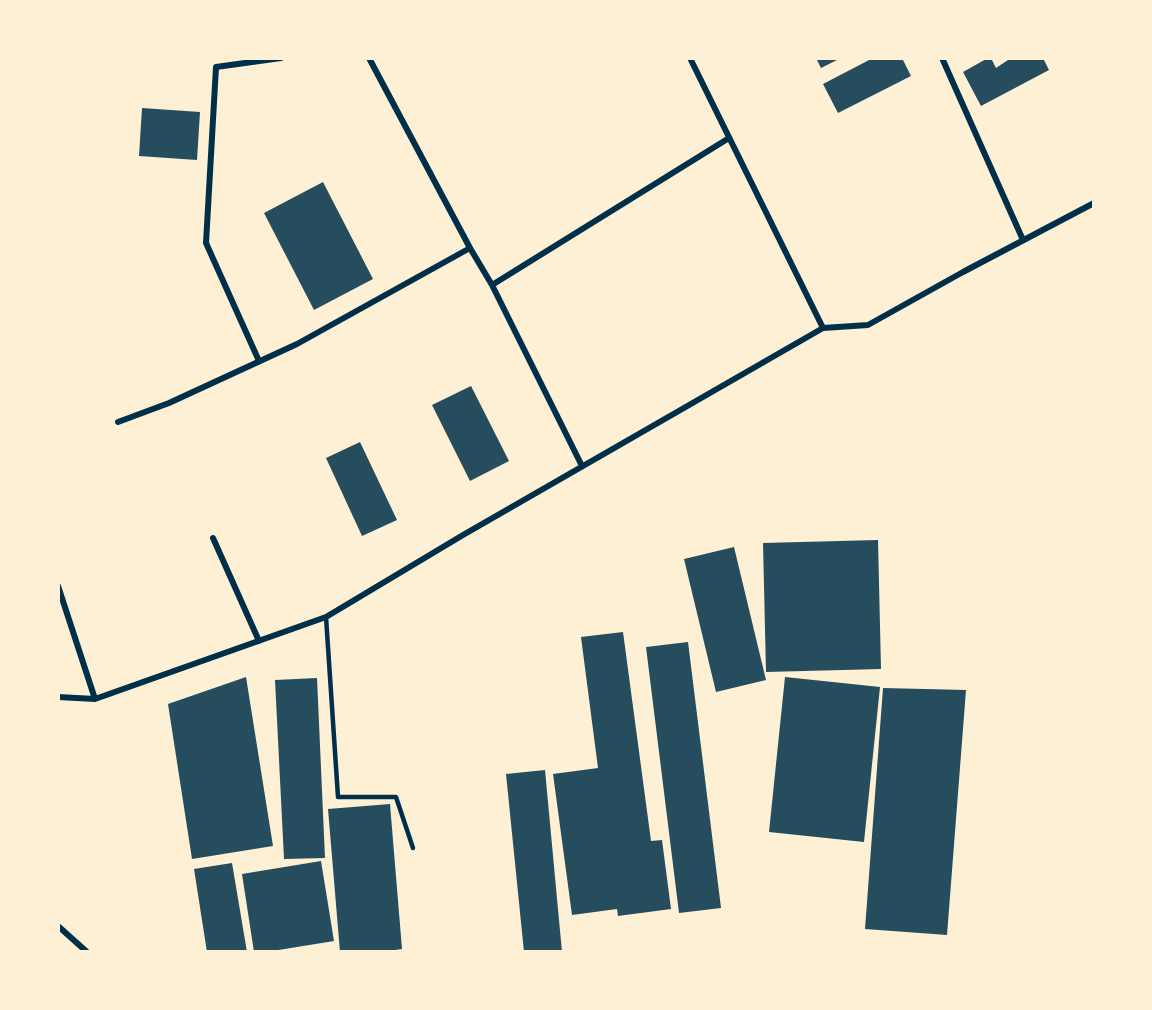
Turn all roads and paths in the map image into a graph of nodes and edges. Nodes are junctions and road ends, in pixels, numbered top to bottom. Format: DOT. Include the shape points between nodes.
graph roads {
  1 [pos="281,58"];
  2 [pos="369,58"];
  3 [pos="690,58"];
  4 [pos="942,58"];
  5 [pos="729,138"];
  6 [pos="1094,203"];
  7 [pos="1023,240"];
  8 [pos="470,248"];
  9 [pos="492,285"];
  10 [pos="823,328"];
  11 [pos="259,361"];
  12 [pos="118,422"];
  13 [pos="582,466"];
  14 [pos="213,538"];
  15 [pos="58,585"];
  16 [pos="326,617"];
  17 [pos="259,641"];
  18 [pos="58,697"];
  19 [pos="95,699"];
  20 [pos="413,848"];
  21 [pos="58,926"];
  22 [pos="87,951"];
  1 -- 11 [label="street" via="216,66 207,243"];
  2 -- 8 [label="street"];
  3 -- 5 [label="street"];
  4 -- 7 [label="street"];
  5 -- 9 [label="street"];
  5 -- 10 [label="street"];
  6 -- 7 [label="street"];
  7 -- 10 [label="street" via="868,325"];
  8 -- 9 [label="street"];
  8 -- 11 [label="street"];
  9 -- 13 [label="street"];
  10 -- 13 [label="street"];
  11 -- 12 [label="street"];
  13 -- 16 [label="street"];
  14 -- 17 [label="street"];
  15 -- 19 [label="street"];
  16 -- 17 [label="street"];
  16 -- 20 [label="lane" via="338,797 396,797"];
  17 -- 19 [label="street"];
  18 -- 19 [label="street"];
  21 -- 22 [label="street"];
}
